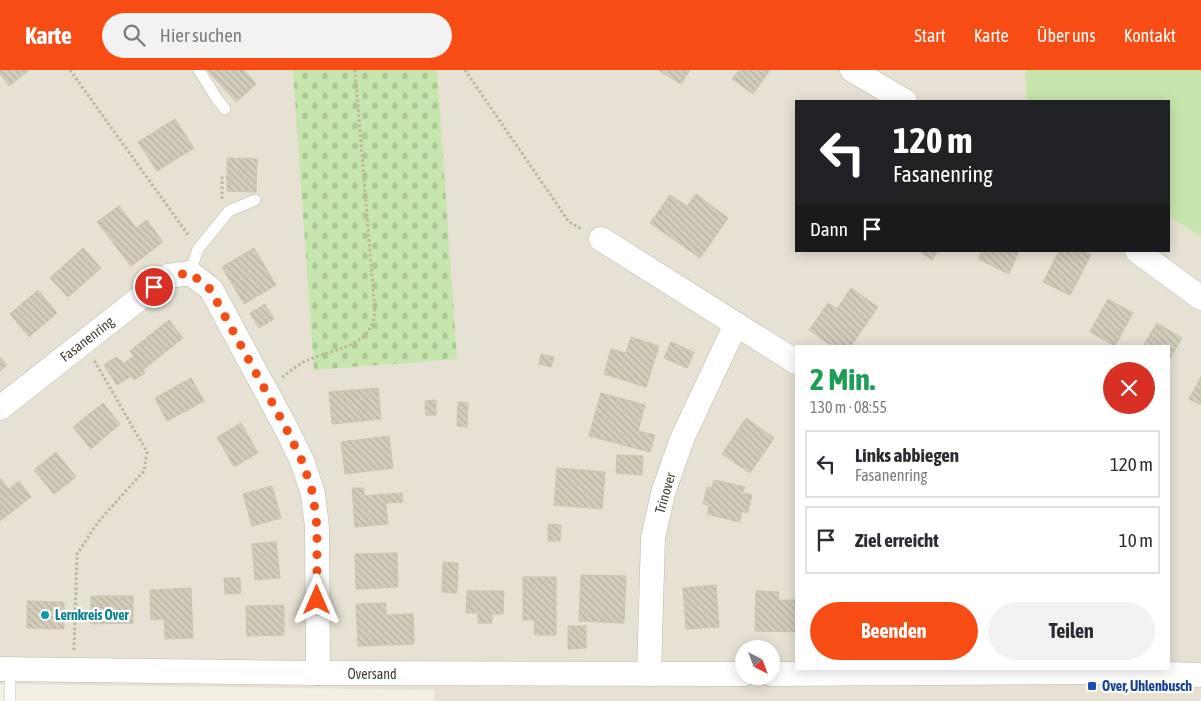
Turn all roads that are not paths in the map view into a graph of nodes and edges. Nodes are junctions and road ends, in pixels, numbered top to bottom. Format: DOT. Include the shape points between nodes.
graph roads {
  1 [pos="199,70"];
  2 [pos="852,70"];
  3 [pos="903,100"];
  4 [pos="225,109"];
  5 [pos="255,200"];
  6 [pos="601,239"];
  7 [pos="1138,252"];
  8 [pos="190,273"];
  9 [pos="1201,298"];
  10 [pos="736,324"];
  11 [pos="795,361"];
  12 [pos="0,408"];
  13 [pos="5,669"];
  14 [pos="1032,671"];
  15 [pos="318,674"];
  16 [pos="649,674"];
  17 [pos="735,674"];
  18 [pos="780,674"];
  19 [pos="1201,675"];
  20 [pos="10,701"];
  1 -- 4 [label="lane"];
  2 -- 3 [label="street"];
  5 -- 8 [label="lane" via="228,211 198,249"];
  6 -- 10 [label="street"];
  7 -- 9 [label="street"];
  8 -- 12 [label="street, Fasanenring" via="168,276"];
  8 -- 15 [label="street" via="210,289 286,428 313,494 317,527"];
  10 -- 11 [label="street"];
  10 -- 16 [label="street, Trinover" via="682,439 663,493 653,538"];
  13 -- 15 [label="street, Oversand"];
  13 -- 20 [label="lane"];
  14 -- 18 [label="street"];
  14 -- 19 [label="street"];
  15 -- 16 [label="street, Oversand"];
  16 -- 17 [label="street, Oversand"];
}
